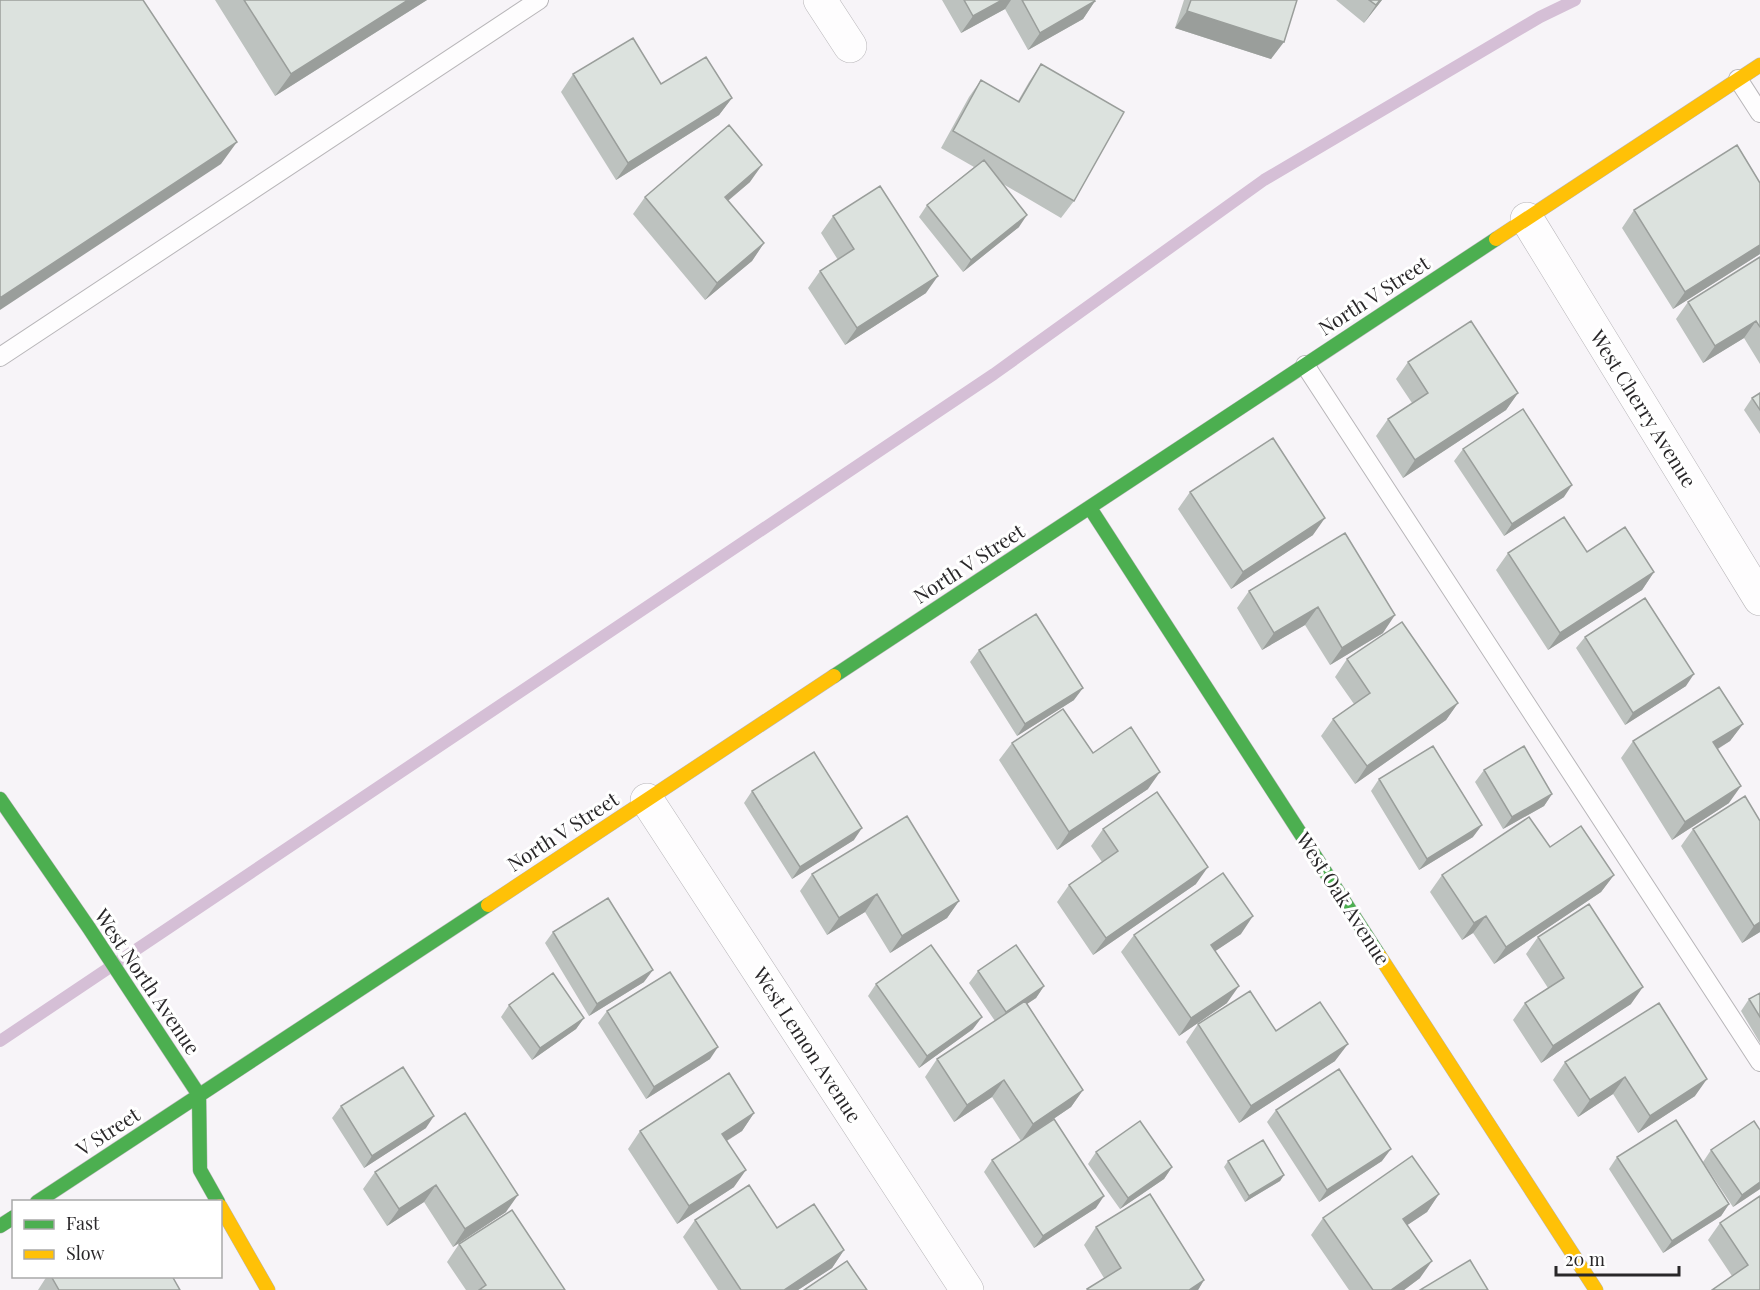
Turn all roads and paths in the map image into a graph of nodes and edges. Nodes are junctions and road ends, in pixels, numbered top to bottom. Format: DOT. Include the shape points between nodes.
graph roads {
  1 [pos="539,0"];
  2 [pos="820,0"];
  3 [pos="850,46"];
  4 [pos="1760,64"];
  5 [pos="1738,79"];
  6 [pos="1760,113"];
  7 [pos="1527,219"];
  8 [pos="0,357"];
  9 [pos="1305,365"];
  10 [pos="1090,508"];
  11 [pos="1760,599"];
  12 [pos="0,799"];
  13 [pos="646,800"];
  14 [pos="1760,1062"];
  15 [pos="199,1095"];
  16 [pos="40,1200"];
  17 [pos="217,1200"];
  18 [pos="222,1210"];
  19 [pos="268,1290"];
  20 [pos="967,1290"];
  21 [pos="1596,1290"];
  1 -- 8 [label="lane"];
  2 -- 3 [label="street"];
  4 -- 5 [label="street, North V Street"];
  5 -- 6 [label="lane"];
  5 -- 7 [label="street, North V Street"];
  7 -- 9 [label="street, North V Street"];
  7 -- 11 [label="street, West Cherry Avenue"];
  9 -- 10 [label="street, North V Street"];
  9 -- 14 [label="lane"];
  10 -- 13 [label="street, North V Street"];
  10 -- 21 [label="street, West Oak Avenue"];
  12 -- 15 [label="street, West North Avenue"];
  13 -- 15 [label="street, North V Street"];
  13 -- 20 [label="street, West Lemon Avenue"];
  15 -- 16 [label="street, V Street"];
  15 -- 17 [label="street" via="200,1170"];
  18 -- 19 [label="street"];
}
